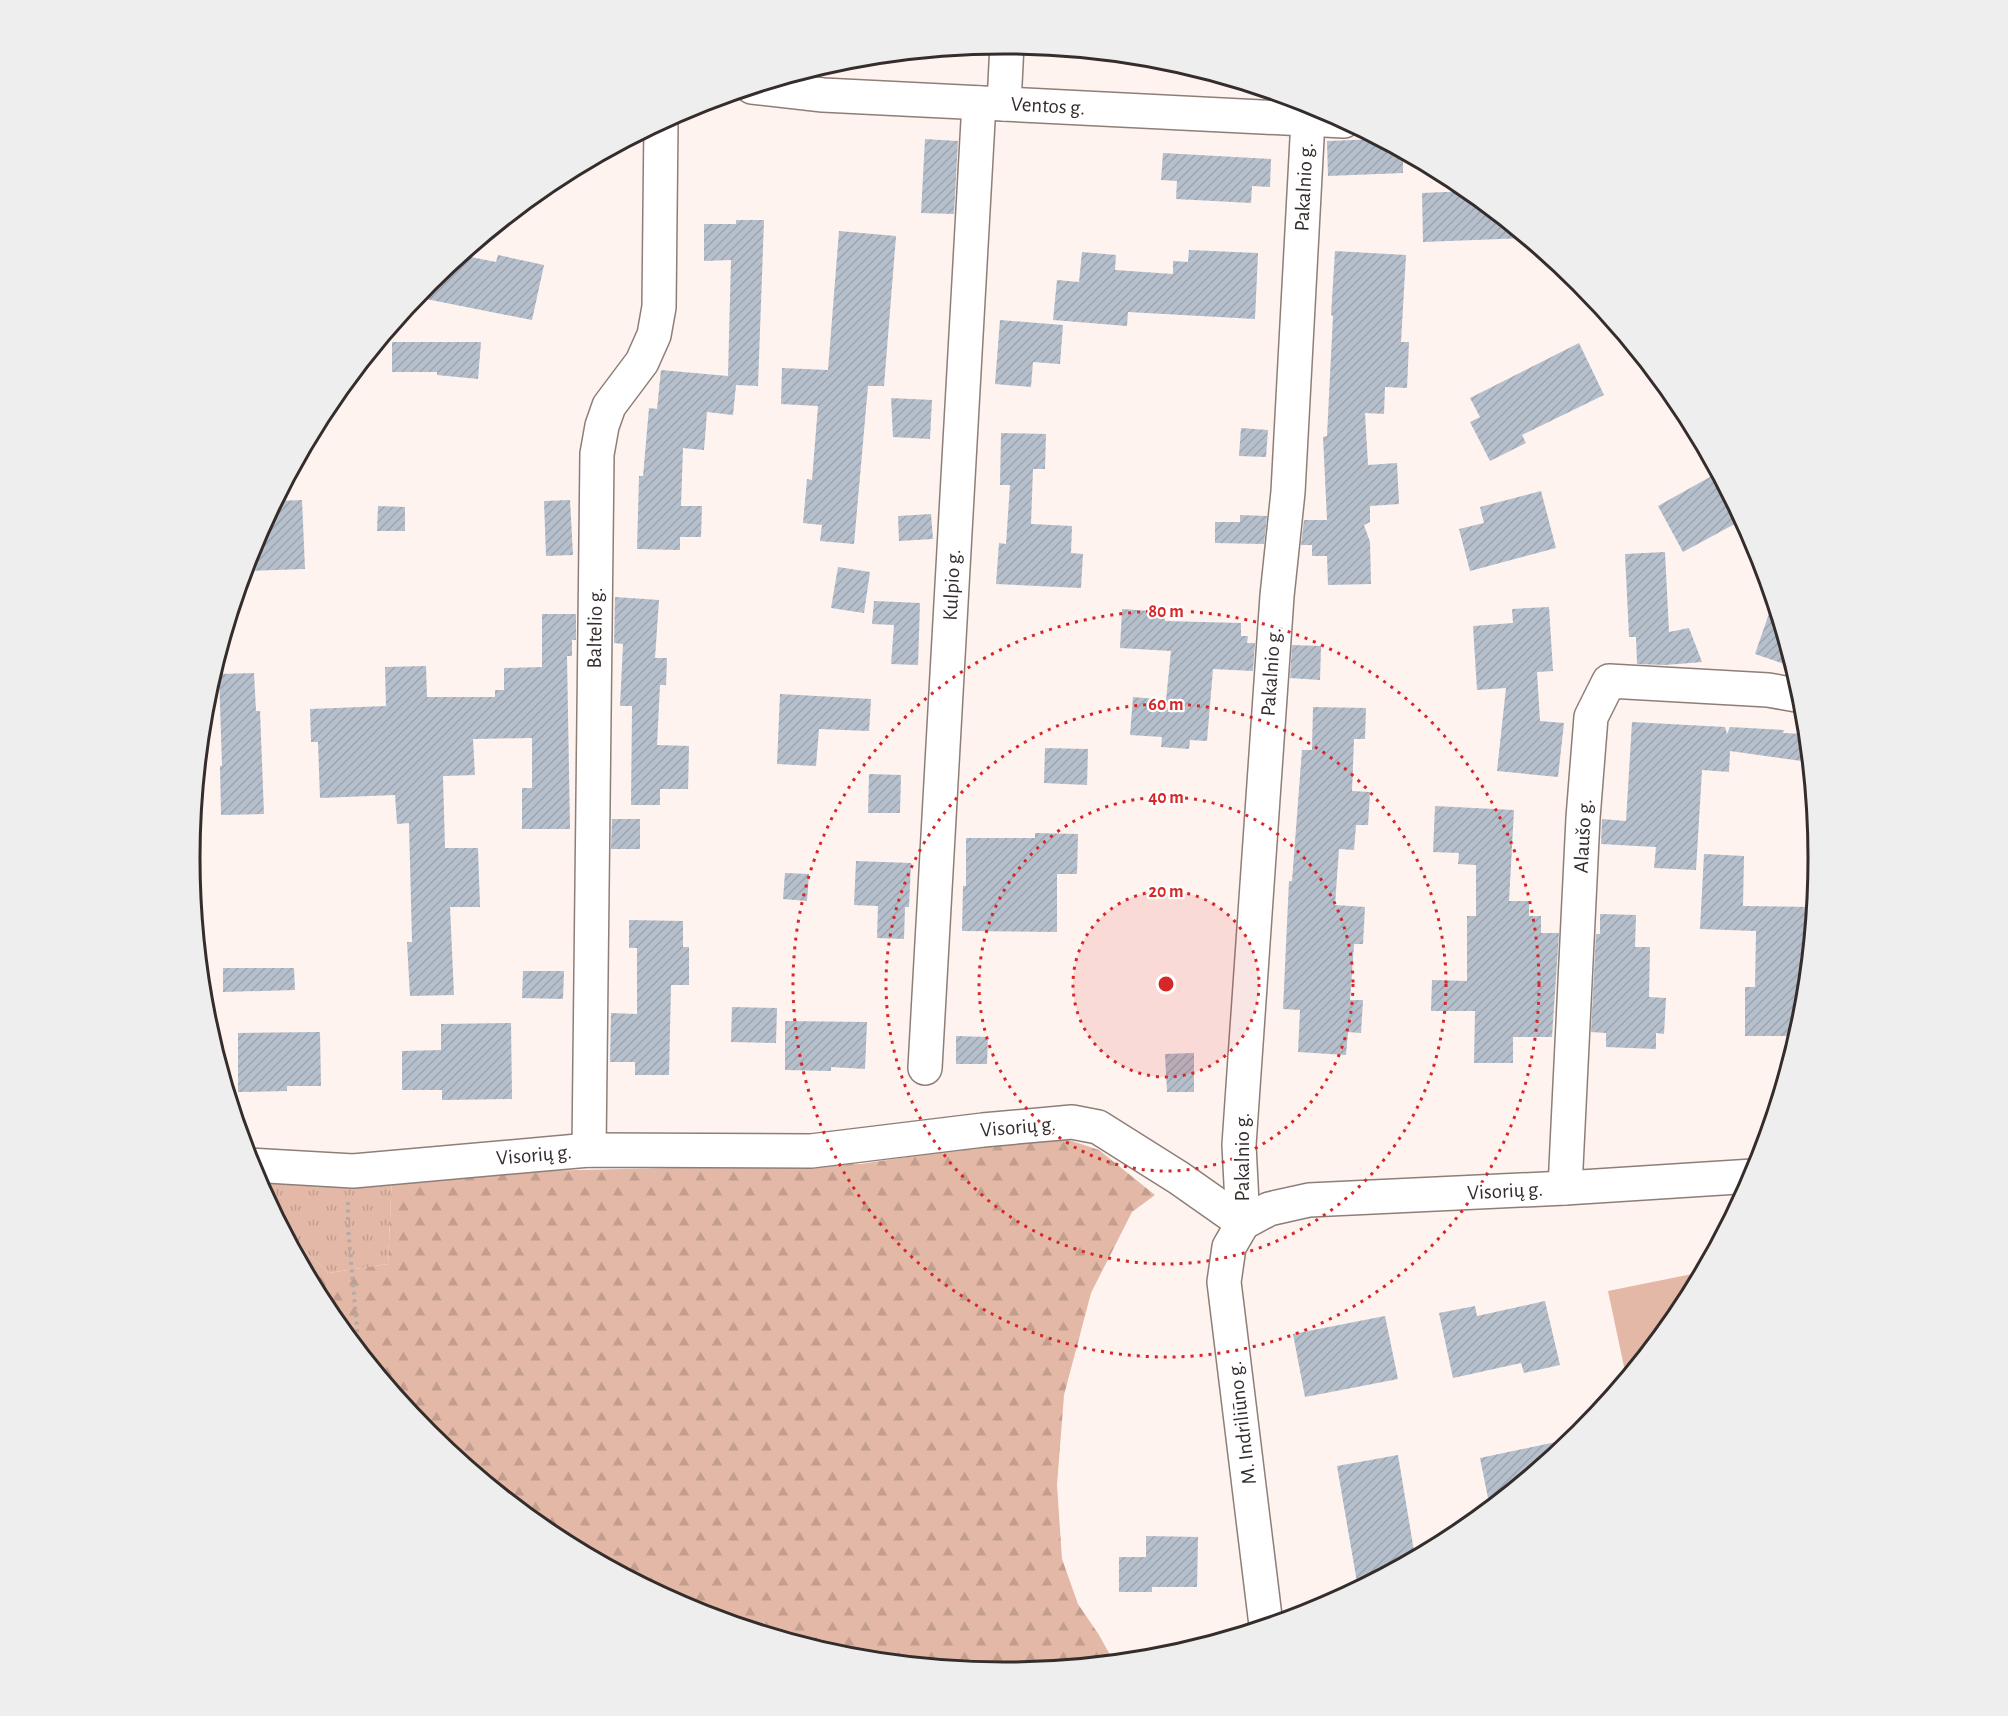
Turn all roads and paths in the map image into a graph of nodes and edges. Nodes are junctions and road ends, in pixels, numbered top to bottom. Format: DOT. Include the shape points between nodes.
graph roads {
  1 [pos="1004,54"];
  2 [pos="771,89"];
  3 [pos="992,103"];
  4 [pos="1318,118"];
  5 [pos="1326,121"];
  6 [pos="661,131"];
  7 [pos="1791,694"];
  8 [pos="925,1068"];
  9 [pos="589,1150"];
  10 [pos="261,1166"];
  11 [pos="353,1171"];
  12 [pos="1742,1177"];
  13 [pos="1565,1188"];
  14 [pos="1243,1223"];
  15 [pos="358,1336"];
  16 [pos="1265,1618"];
  1 -- 3 [label="street, Kulpio g."];
  2 -- 3 [label="street, Ventos g."];
  3 -- 4 [label="street, Ventos g."];
  3 -- 8 [label="street, Kulpio g."];
  5 -- 14 [label="street, Pakalnio g." via="1276,596 1239,1145"];
  6 -- 9 [label="street, Baltelio g." via="659,307 654,335 642,362 609,406 597,454"];
  7 -- 13 [label="street, Alaušo g." via="1609,681 1591,717"];
  9 -- 11 [label="street, Visorių g."];
  9 -- 14 [label="street, Visorių g." via="811,1151 1072,1122 1098,1127"];
  10 -- 11 [label="street, Visorių g."];
  11 -- 15 [label="path" via="348,1228"];
  12 -- 13 [label="street, Visorių g."];
  13 -- 14 [label="street, Visorių g." via="1309,1200 1269,1209"];
  14 -- 16 [label="street, M. Indriliūno g." via="1229,1247 1224,1282"];
}
